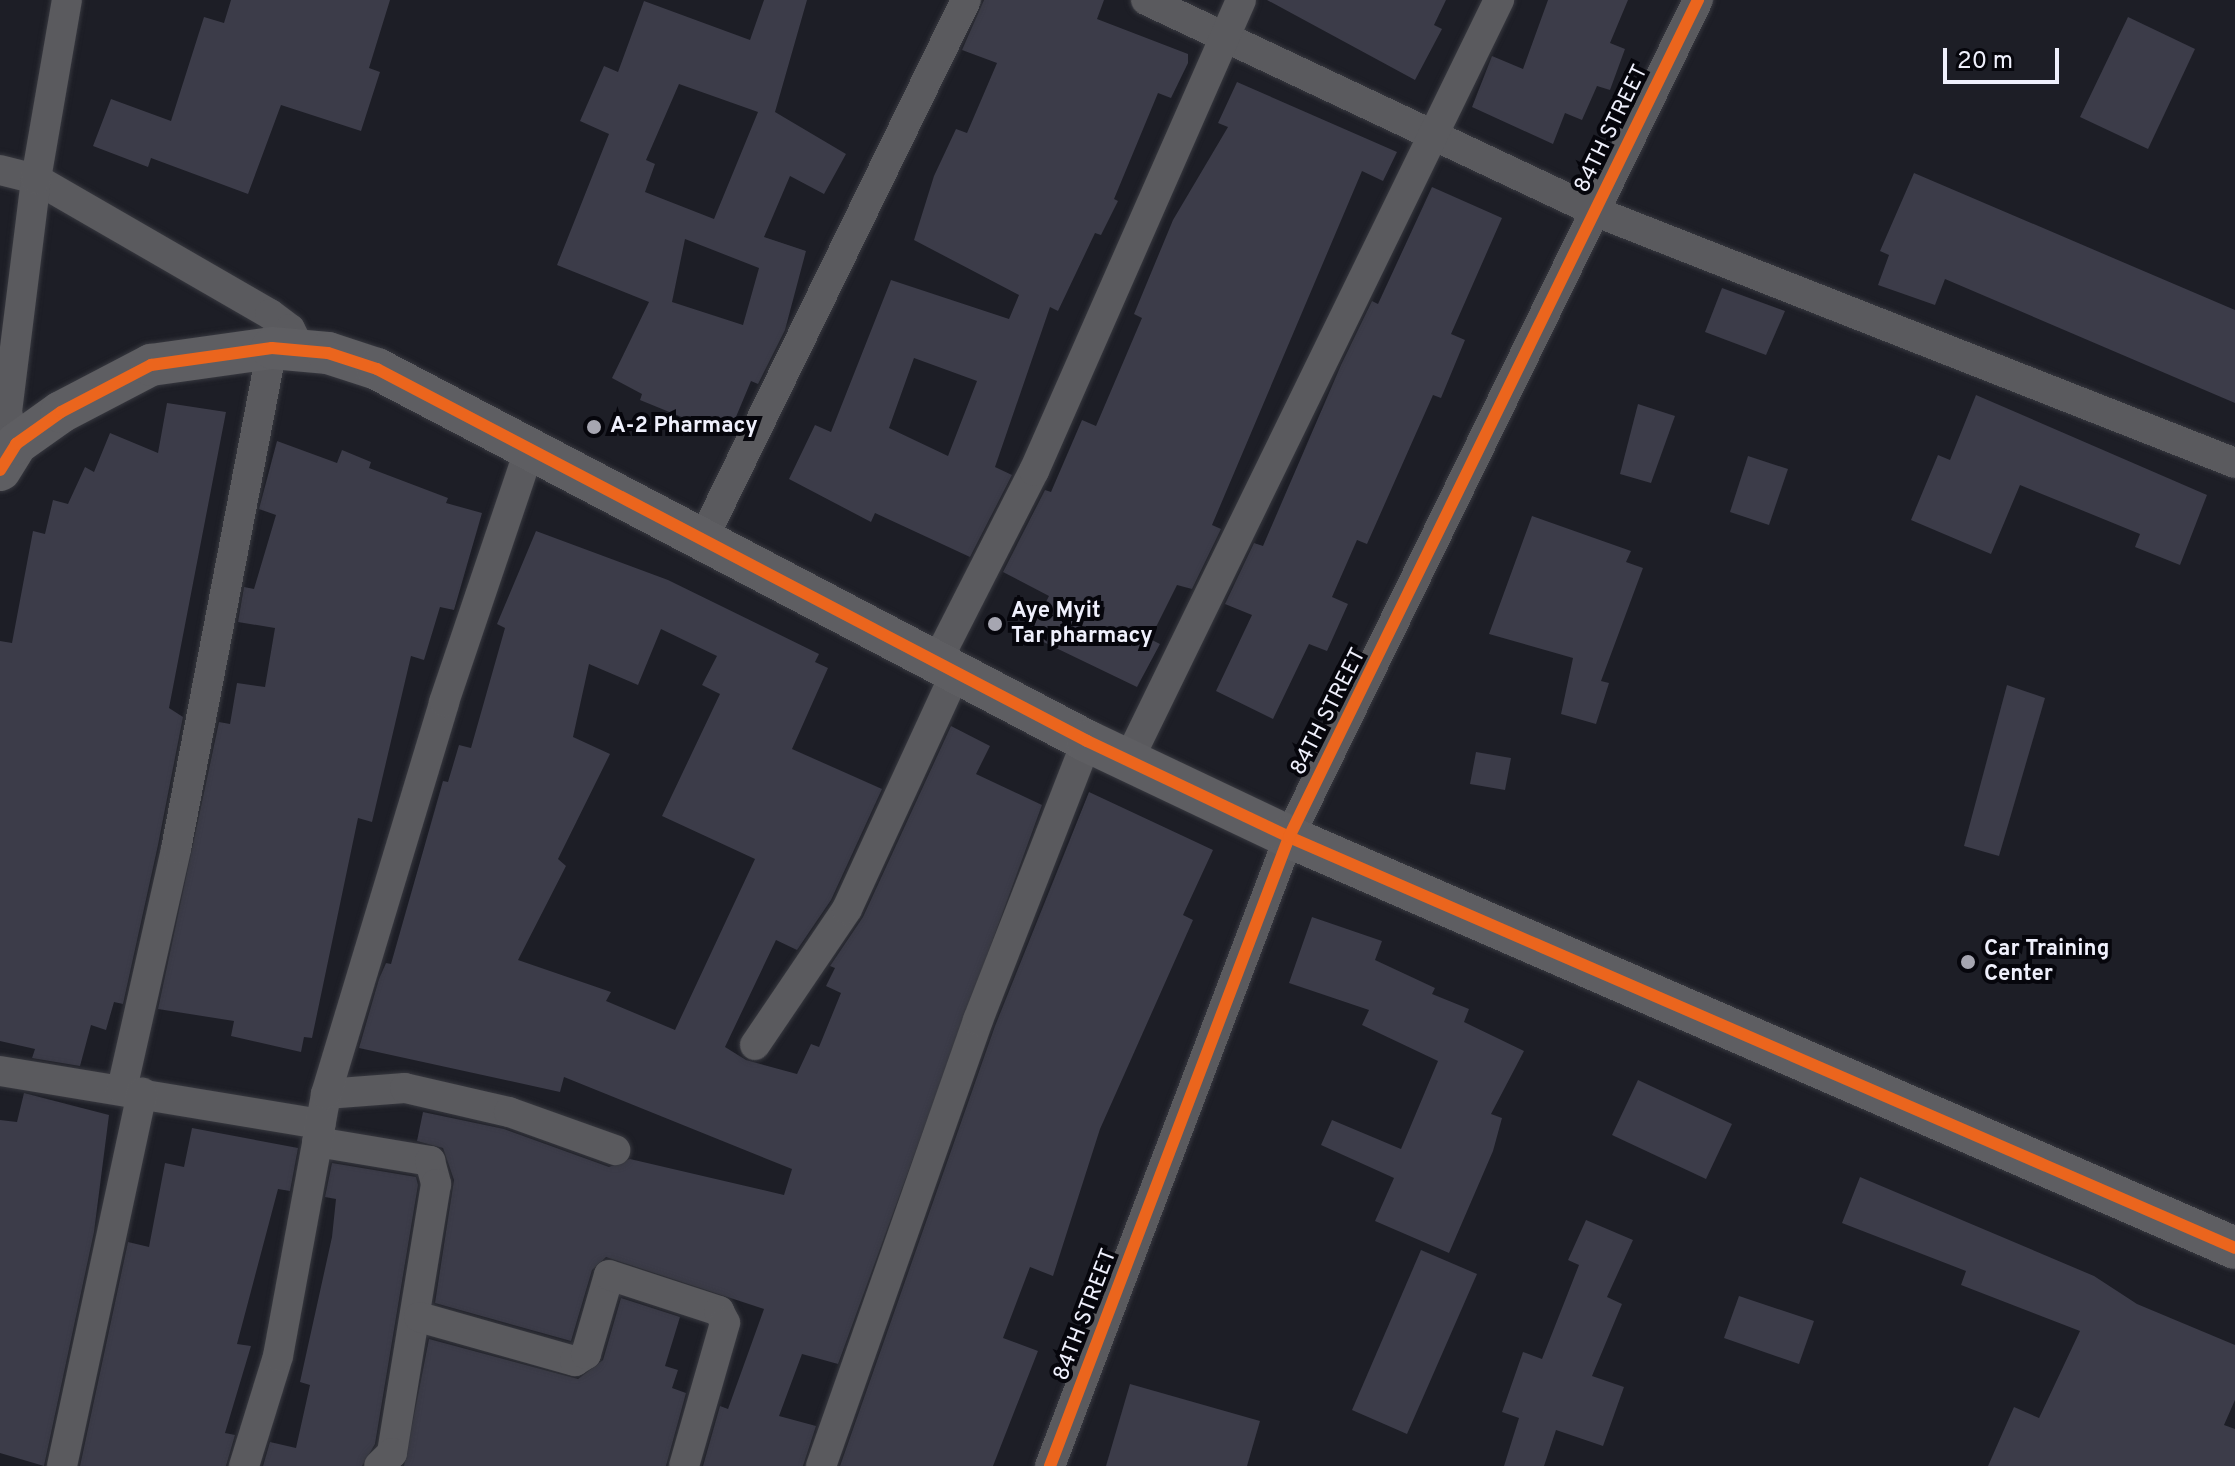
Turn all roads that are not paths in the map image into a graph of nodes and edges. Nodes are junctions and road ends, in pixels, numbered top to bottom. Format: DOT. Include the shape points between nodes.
graph roads {
  1 [pos="67,0"];
  2 [pos="966,0"];
  3 [pos="1146,0"];
  4 [pos="1241,0"];
  5 [pos="1499,0"];
  6 [pos="1698,0"];
  7 [pos="1223,39"];
  8 [pos="1436,138"];
  9 [pos="0,170"];
  10 [pos="36,179"];
  11 [pos="1594,211"];
  12 [pos="287,350"];
  13 [pos="531,445"];
  14 [pos="8,457"];
  15 [pos="2235,463"];
  16 [pos="702,541"];
  17 [pos="946,668"];
  18 [pos="1087,741"];
  19 [pos="1128,761"];
  20 [pos="1289,837"];
  21 [pos="755,1045"];
  22 [pos="0,1071"];
  23 [pos="132,1091"];
  24 [pos="326,1094"];
  25 [pos="319,1133"];
  26 [pos="615,1150"];
  27 [pos="2235,1248"];
  28 [pos="419,1317"];
  29 [pos="62,1466"];
  30 [pos="244,1466"];
  31 [pos="379,1466"];
  32 [pos="684,1466"];
  33 [pos="821,1466"];
  34 [pos="1050,1466"];
  1 -- 10 [label="street"];
  2 -- 16 [label="street"];
  3 -- 7 [label="street"];
  4 -- 7 [label="street"];
  5 -- 8 [label="street"];
  6 -- 11 [label="street, 84TH STREET"];
  7 -- 8 [label="street"];
  7 -- 17 [label="street"];
  8 -- 11 [label="street"];
  8 -- 19 [label="street"];
  9 -- 10 [label="street"];
  10 -- 12 [label="street" via="270,314 290,329"];
  10 -- 14 [label="street" via="7,412"];
  11 -- 15 [label="street"];
  11 -- 20 [label="street, 84TH STREET"];
  12 -- 13 [label="street" via="377,369"];
  12 -- 14 [label="street" via="151,365 61,412"];
  12 -- 23 [label="street" via="176,849"];
  13 -- 16 [label="street"];
  13 -- 24 [label="street" via="444,702"];
  16 -- 17 [label="street"];
  17 -- 18 [label="street"];
  17 -- 21 [label="street" via="847,909"];
  18 -- 19 [label="street"];
  18 -- 33 [label="street" via="972,1034"];
  19 -- 20 [label="street"];
  20 -- 27 [label="street"];
  20 -- 34 [label="street, 84TH STREET"];
  22 -- 23 [label="street"];
  23 -- 25 [label="street"];
  23 -- 29 [label="street"];
  24 -- 25 [label="street"];
  24 -- 26 [label="street" via="405,1088 509,1112"];
  25 -- 28 [label="street" via="430,1161 436,1191"];
  25 -- 30 [label="street" via="278,1356"];
  28 -- 31 [label="street" via="392,1453"];
  28 -- 32 [label="street" via="575,1361 586,1354 609,1275 719,1311 725,1323"];
}
